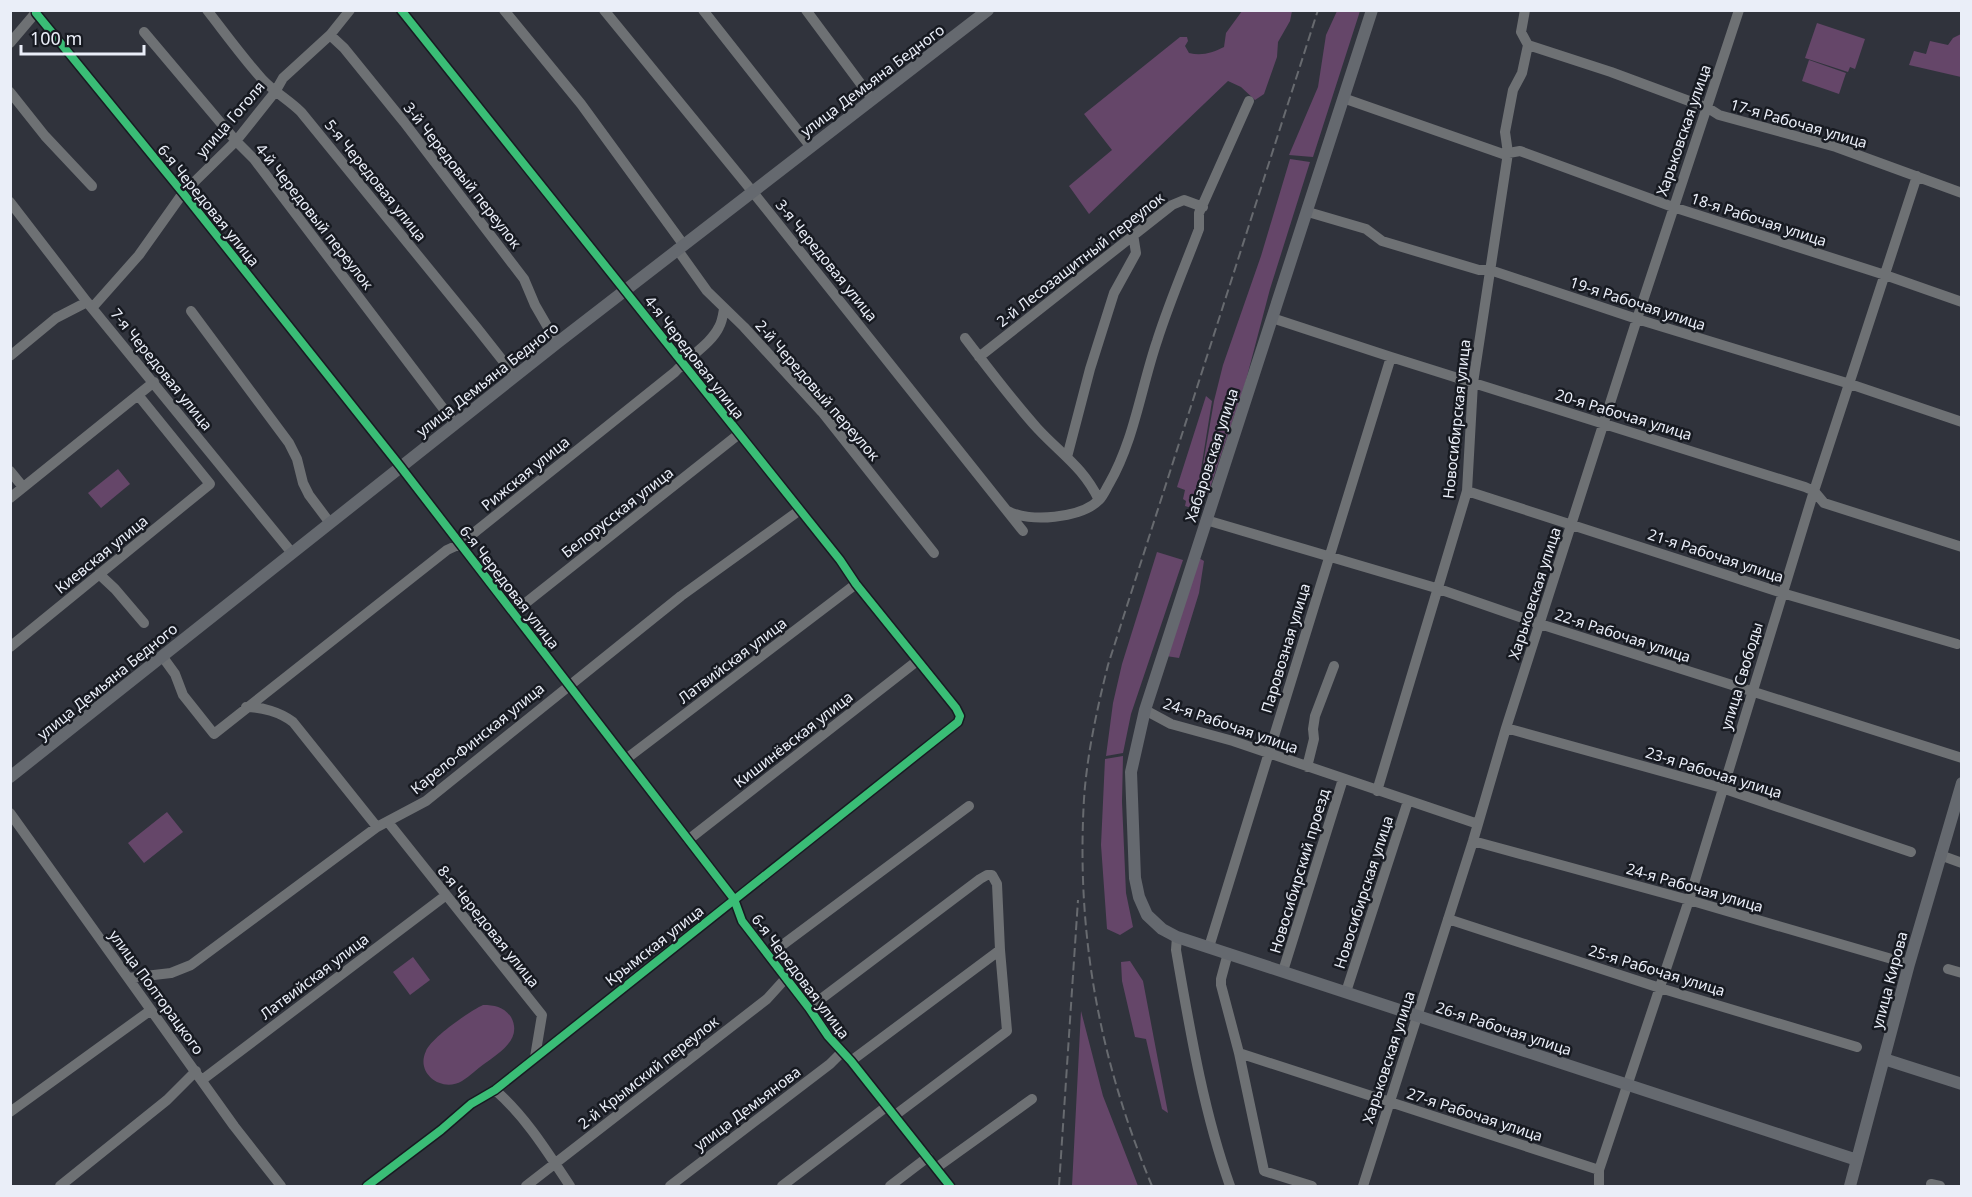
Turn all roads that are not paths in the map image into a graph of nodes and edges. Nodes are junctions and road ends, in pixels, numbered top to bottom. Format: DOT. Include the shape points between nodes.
graph roads {
  1 [pos="207,10"];
  2 [pos="350,10"];
  3 [pos="401,10"];
  4 [pos="504,10"];
  5 [pos="604,10"];
  6 [pos="703,10"];
  7 [pos="806,10"];
  8 [pos="988,10"];
  9 [pos="1372,10"];
  10 [pos="1525,10"];
  11 [pos="1739,10"];
  12 [pos="37,12"];
  13 [pos="144,32"];
  14 [pos="330,35"];
  15 [pos="10,43"];
  16 [pos="1528,45"];
  17 [pos="275,92"];
  18 [pos="10,93"];
  19 [pos="1343,98"];
  20 [pos="872,99"];
  21 [pos="1249,101"];
  22 [pos="1708,108"];
  23 [pos="236,141"];
  24 [pos="810,146"];
  25 [pos="1508,153"];
  26 [pos="1917,176"];
  27 [pos="92,186"];
  28 [pos="752,191"];
  29 [pos="183,193"];
  30 [pos="1962,193"];
  31 [pos="10,202"];
  32 [pos="1203,207"];
  33 [pos="1674,207"];
  34 [pos="1308,212"];
  35 [pos="1133,234"];
  36 [pos="680,247"];
  37 [pos="1490,270"];
  38 [pos="1885,275"];
  39 [pos="625,290"];
  40 [pos="1962,302"];
  41 [pos="90,305"];
  42 [pos="724,309"];
  43 [pos="191,312"];
  44 [pos="1272,318"];
  45 [pos="1637,319"];
  46 [pos="965,338"];
  47 [pos="557,343"];
  48 [pos="10,356"];
  49 [pos="979,357"];
  50 [pos="1391,357"];
  51 [pos="682,364"];
  52 [pos="514,376"];
  53 [pos="154,382"];
  54 [pos="1473,383"];
  55 [pos="1850,384"];
  56 [pos="138,395"];
  57 [pos="1962,422"];
  58 [pos="1604,423"];
  59 [pos="455,424"];
  60 [pos="739,434"];
  61 [pos="1067,457"];
  62 [pos="400,466"];
  63 [pos="10,471"];
  64 [pos="23,487"];
  65 [pos="1467,491"];
  66 [pos="1814,491"];
  67 [pos="10,498"];
  68 [pos="1099,500"];
  69 [pos="1004,508"];
  70 [pos="800,510"];
  71 [pos="1206,520"];
  72 [pos="330,523"];
  73 [pos="1572,524"];
  74 [pos="1023,531"];
  75 [pos="460,544"];
  76 [pos="1962,547"];
  77 [pos="292,553"];
  78 [pos="934,553"];
  79 [pos="1329,558"];
  80 [pos="99,574"];
  81 [pos="856,584"];
  82 [pos="1436,588"];
  83 [pos="1782,593"];
  84 [pos="513,613"];
  85 [pos="144,623"];
  86 [pos="1540,624"];
  87 [pos="1957,644"];
  88 [pos="10,647"];
  89 [pos="162,656"];
  90 [pos="917,661"];
  91 [pos="1334,666"];
  92 [pos="568,685"];
  93 [pos="1753,692"];
  94 [pos="246,708"];
  95 [pos="1145,710"];
  96 [pos="958,722"];
  97 [pos="1506,728"];
  98 [pos="1268,754"];
  99 [pos="1962,758"];
  100 [pos="626,759"];
  101 [pos="1307,767"];
  102 [pos="10,777"];
  103 [pos="1343,779"];
  104 [pos="1962,783"];
  105 [pos="1722,788"];
  106 [pos="1377,790"];
  107 [pos="1408,801"];
  108 [pos="969,806"];
  109 [pos="10,813"];
  110 [pos="388,822"];
  111 [pos="1478,824"];
  112 [pos="377,827"];
  113 [pos="688,840"];
  114 [pos="1473,841"];
  115 [pos="1911,852"];
  116 [pos="1940,855"];
  117 [pos="1962,863"];
  118 [pos="445,896"];
  119 [pos="734,899"];
  120 [pos="1689,900"];
  121 [pos="1147,915"];
  122 [pos="1448,919"];
  123 [pos="1177,936"];
  124 [pos="1209,947"];
  125 [pos="1000,950"];
  126 [pos="1228,953"];
  127 [pos="769,955"];
  128 [pos="1909,964"];
  129 [pos="1948,969"];
  130 [pos="1283,971"];
  131 [pos="1962,973"];
  132 [pos="128,978"];
  133 [pos="786,978"];
  134 [pos="1660,988"];
  135 [pos="1346,992"];
  136 [pos="809,1008"];
  137 [pos="151,1010"];
  138 [pos="1417,1015"];
  139 [pos="1857,1047"];
  140 [pos="842,1052"];
  141 [pos="1239,1053"];
  142 [pos="535,1057"];
  143 [pos="1884,1059"];
  144 [pos="851,1061"];
  145 [pos="199,1076"];
  146 [pos="1626,1084"];
  147 [pos="1962,1084"];
  148 [pos="495,1090"];
  149 [pos="1032,1099"];
  150 [pos="1389,1102"];
  151 [pos="890,1111"];
  152 [pos="10,1112"];
  153 [pos="928,1157"];
  154 [pos="1857,1160"];
  155 [pos="555,1164"];
  156 [pos="936,1168"];
  157 [pos="1599,1170"];
  158 [pos="60,1186"];
  159 [pos="281,1186"];
  160 [pos="367,1186"];
  161 [pos="526,1186"];
  162 [pos="570,1186"];
  163 [pos="670,1186"];
  164 [pos="782,1186"];
  165 [pos="890,1186"];
  166 [pos="950,1186"];
  167 [pos="1230,1186"];
  168 [pos="1312,1186"];
  169 [pos="1363,1186"];
  170 [pos="1599,1186"];
  171 [pos="1850,1186"];
  1 -- 17 [label="street, 5-я Чередовая улица"];
  2 -- 14 [label="street, улица Гоголя"];
  3 -- 39 [label="street, 4-я Чередовая улица"];
  4 -- 36 [label="street, 2-й Чередовый переулок" via="581,104"];
  5 -- 28 [label="street, 3-я Чередовая улица"];
  6 -- 24 [label="street"];
  7 -- 20 [label="street"];
  8 -- 20 [label="main road, улица Демьяна Бедного"];
  9 -- 19 [label="main road, Хабаровская улица"];
  10 -- 16 [label="street, Новосибирская улица" via="1521,32"];
  11 -- 22 [label="street, Харьковская улица"];
  12 -- 15 [label="street"];
  12 -- 29 [label="street, 6-я Чередовая улица"];
  13 -- 23 [label="street, 4-й Чередовый переулок"];
  14 -- 17 [label="street, улица Гоголя" via="283,78"];
  14 -- 47 [label="street, 3-й Чередовый переулок" via="404,122 524,279"];
  16 -- 22 [label="street, 17-я Рабочая улица"];
  16 -- 25 [label="street, Новосибирская улица" via="1522,73 1513,90 1505,132"];
  17 -- 23 [label="street, улица Гоголя"];
  17 -- 52 [label="street, 5-я Чередовая улица" via="301,112"];
  18 -- 27 [label="street"];
  19 -- 25 [label="street, 18-я Рабочая улица"];
  19 -- 34 [label="main road, Хабаровская улица"];
  20 -- 24 [label="main road, улица Демьяна Бедного"];
  21 -- 32 [label="street"];
  22 -- 26 [label="street, 17-я Рабочая улица" via="1719,115 1836,147"];
  22 -- 33 [label="street, Харьковская улица"];
  23 -- 29 [label="street, улица Гоголя"];
  23 -- 59 [label="street, 4-й Чередовый переулок" via="254,159"];
  24 -- 28 [label="main road, улица Демьяна Бедного"];
  25 -- 33 [label="street, 18-я Рабочая улица" via="1520,151"];
  25 -- 37 [label="street, Новосибирская улица"];
  26 -- 30 [label="street, 17-я Рабочая улица"];
  26 -- 38 [label="street, улица Свободы"];
  28 -- 36 [label="main road, улица Демьяна Бедного"];
  28 -- 69 [label="street, 3-я Чередовая улица"];
  29 -- 41 [label="street, улица Гоголя" via="139,255"];
  29 -- 62 [label="street, 6-я Чередовая улица"];
  31 -- 41 [label="street, 7-я Чередовая улица"];
  32 -- 35 [label="street, 2-й Лесозащитный переулок" via="1184,200"];
  32 -- 68 [label="street" via="1156,341 1118,468"];
  33 -- 38 [label="street, 18-я Рабочая улица"];
  33 -- 45 [label="street, Харьковская улица"];
  34 -- 37 [label="street, 19-я Рабочая улица" via="1366,229 1382,241"];
  34 -- 44 [label="main road, Хабаровская улица"];
  35 -- 49 [label="street, 2-й Лесозащитный переулок"];
  35 -- 61 [label="street" via="1136,253 1114,293"];
  36 -- 39 [label="main road, улица Демьяна Бедного"];
  36 -- 42 [label="street, 2-й Чередовый переулок" via="707,291"];
  37 -- 45 [label="street, 19-я Рабочая улица"];
  37 -- 54 [label="street, Новосибирская улица"];
  38 -- 40 [label="street, 18-я Рабочая улица"];
  38 -- 55 [label="street, улица Свободы"];
  39 -- 47 [label="main road, улица Демьяна Бедного"];
  39 -- 51 [label="street, 4-я Чередовая улица"];
  41 -- 48 [label="street, улица Гоголя" via="56,318"];
  41 -- 53 [label="street, 7-я Чередовая улица"];
  42 -- 51 [label="street, Рижская улица" via="720,327 711,339"];
  42 -- 78 [label="street, 2-й Чередовый переулок" via="822,412"];
  43 -- 72 [label="street" via="289,443 309,495"];
  44 -- 50 [label="street, 20-я Рабочая улица"];
  44 -- 71 [label="main road, Хабаровская улица"];
  45 -- 55 [label="street, 19-я Рабочая улица"];
  45 -- 58 [label="street, Харьковская улица"];
  46 -- 49 [label="street"];
  47 -- 52 [label="main road, улица Демьяна Бедного"];
  49 -- 61 [label="street" via="1055,448"];
  50 -- 54 [label="street, 20-я Рабочая улица"];
  50 -- 79 [label="street, Паровозная улица"];
  51 -- 60 [label="street, 4-я Чередовая улица"];
  51 -- 75 [label="street, Рижская улица"];
  52 -- 59 [label="main road, улица Демьяна Бедного"];
  53 -- 56 [label="street"];
  53 -- 77 [label="street, 7-я Чередовая улица"];
  54 -- 58 [label="street, 20-я Рабочая улица"];
  54 -- 65 [label="street, Новосибирская улица"];
  55 -- 57 [label="street, 19-я Рабочая улица"];
  55 -- 66 [label="street, улица Свободы"];
  56 -- 64 [label="street"];
  56 -- 80 [label="street, Киевская улица" via="210,484"];
  58 -- 66 [label="street, 20-я Рабочая улица"];
  58 -- 73 [label="street, Харьковская улица"];
  59 -- 62 [label="main road, улица Демьяна Бедного"];
  60 -- 70 [label="street, 4-я Чередовая улица"];
  60 -- 84 [label="street, Белорусская улица"];
  61 -- 68 [label="street" via="1090,482"];
  62 -- 72 [label="main road, улица Демьяна Бедного"];
  62 -- 75 [label="street, 6-я Чередовая улица"];
  63 -- 64 [label="street"];
  64 -- 67 [label="street"];
  65 -- 73 [label="street, 21-я Рабочая улица"];
  65 -- 82 [label="street, Новосибирская улица"];
  66 -- 76 [label="street, 20-я Рабочая улица" via="1824,503"];
  66 -- 83 [label="street, улица Свободы"];
  68 -- 69 [label="street" via="1087,508 1042,518 1016,516"];
  69 -- 74 [label="street, 3-я Чередовая улица"];
  70 -- 81 [label="street, 4-я Чередовая улица"];
  70 -- 92 [label="street, Карело-Финская улица" via="681,596"];
  71 -- 79 [label="street, 22-я Рабочая улица"];
  71 -- 95 [label="main road, Хабаровская улица"];
  72 -- 77 [label="main road, улица Демьяна Бедного"];
  73 -- 83 [label="street, 21-я Рабочая улица"];
  73 -- 86 [label="street, Харьковская улица"];
  75 -- 84 [label="street, 6-я Чередовая улица"];
  75 -- 94 [label="street, Рижская улица" via="447,550"];
  77 -- 89 [label="main road, улица Демьяна Бедного"];
  79 -- 82 [label="street, 22-я Рабочая улица"];
  79 -- 98 [label="street, Паровозная улица"];
  80 -- 85 [label="street"];
  80 -- 88 [label="street, Киевская улица"];
  81 -- 90 [label="street, 4-я Чередовая улица"];
  81 -- 100 [label="street, Латвийская улица"];
  82 -- 86 [label="street, 22-я Рабочая улица"];
  82 -- 106 [label="street, Новосибирская улица"];
  83 -- 87 [label="street, 21-я Рабочая улица"];
  83 -- 93 [label="street, улица Свободы"];
  84 -- 92 [label="street, 6-я Чередовая улица"];
  86 -- 93 [label="street, 22-я Рабочая улица"];
  86 -- 97 [label="street, Харьковская улица"];
  89 -- 94 [label="street, Рижская улица" via="176,674 183,695 214,734"];
  89 -- 102 [label="main road, улица Демьяна Бедного"];
  90 -- 96 [label="street, 4-я Чередовая улица" via="956,708"];
  90 -- 113 [label="street, Кишинёвская улица"];
  91 -- 101 [label="street, Новосибирский проезд" via="1315,716"];
  92 -- 100 [label="street, 6-я Чередовая улица"];
  92 -- 110 [label="street, Карело-Финская улица" via="426,801"];
  93 -- 99 [label="street, 22-я Рабочая улица"];
  93 -- 105 [label="street, улица Свободы"];
  94 -- 112 [label="street" via="278,713 293,722"];
  95 -- 98 [label="street, 24-я Рабочая улица" via="1171,724"];
  95 -- 121 [label="main road, Хабаровская улица" via="1131,772 1136,878"];
  96 -- 119 [label="street, Крымская улица"];
  97 -- 105 [label="street, 23-я Рабочая улица"];
  97 -- 111 [label="street, Харьковская улица"];
  98 -- 101 [label="street, 24-я Рабочая улица"];
  98 -- 124 [label="street, Паровозная улица"];
  100 -- 113 [label="street, 6-я Чередовая улица"];
  101 -- 103 [label="street, 24-я Рабочая улица"];
  103 -- 106 [label="street, 24-я Рабочая улица"];
  103 -- 130 [label="street, Новосибирский проезд"];
  104 -- 116 [label="main road, улица Кирова"];
  105 -- 115 [label="street, 23-я Рабочая улица"];
  105 -- 120 [label="street, улица Свободы"];
  106 -- 107 [label="street, 24-я Рабочая улица"];
  107 -- 111 [label="street, 24-я Рабочая улица"];
  107 -- 135 [label="street, Новосибирская улица"];
  108 -- 127 [label="street"];
  109 -- 132 [label="street, улица Полторацкого"];
  110 -- 112 [label="street, Карело-Финская улица"];
  110 -- 118 [label="street, 8-я Чередовая улица"];
  111 -- 114 [label="street, Харьковская улица"];
  112 -- 132 [label="street, Карело-Финская улица" via="191,965 171,973"];
  113 -- 119 [label="street, 6-я Чередовая улица"];
  114 -- 120 [label="street, 24-я Рабочая улица"];
  114 -- 122 [label="street, Харьковская улица"];
  116 -- 117 [label="street"];
  116 -- 128 [label="main road, улица Кирова"];
  118 -- 142 [label="street, 8-я Чередовая улица" via="542,1015"];
  118 -- 145 [label="street, Латвийская улица"];
  119 -- 127 [label="street, 6-я Чередовая улица" via="742,921"];
  119 -- 142 [label="street, Крымская улица"];
  120 -- 128 [label="street, 24-я Рабочая улица"];
  120 -- 134 [label="street, улица Свободы"];
  121 -- 123 [label="main road, 26-я Рабочая улица"];
  122 -- 134 [label="street, 25-я Рабочая улица"];
  122 -- 138 [label="street, Харьковская улица"];
  123 -- 124 [label="main road, 26-я Рабочая улица"];
  123 -- 167 [label="street" via="1176,950 1198,1073"];
  124 -- 126 [label="main road, 26-я Рабочая улица"];
  125 -- 136 [label="street" via="997,884 992,875 987,875"];
  125 -- 144 [label="street"];
  125 -- 151 [label="street" via="1007,1031"];
  126 -- 130 [label="main road, 26-я Рабочая улица"];
  126 -- 141 [label="street" via="1221,985"];
  127 -- 133 [label="street, 6-я Чередовая улица"];
  128 -- 143 [label="main road, улица Кирова"];
  129 -- 131 [label="street"];
  130 -- 135 [label="main road, 26-я Рабочая улица"];
  132 -- 137 [label="street, улица Полторацкого"];
  133 -- 136 [label="street, 6-я Чередовая улица"];
  133 -- 155 [label="street, 2-й Крымский переулок" via="766,999"];
  134 -- 139 [label="street, 25-я Рабочая улица"];
  134 -- 146 [label="street, улица Свободы"];
  135 -- 138 [label="main road, 26-я Рабочая улица"];
  136 -- 140 [label="street, 6-я Чередовая улица"];
  137 -- 145 [label="street, улица Полторацкого"];
  137 -- 152 [label="street"];
  138 -- 146 [label="main road, 26-я Рабочая улица"];
  138 -- 150 [label="street, Харьковская улица"];
  140 -- 144 [label="street, 6-я Чередовая улица"];
  140 -- 163 [label="street, улица Демьянова"];
  141 -- 150 [label="street, 27-я Рабочая улица"];
  141 -- 168 [label="street" via="1264,1171"];
  142 -- 148 [label="street, Крымская улица"];
  143 -- 147 [label="main road"];
  143 -- 154 [label="main road, улица Кирова"];
  144 -- 151 [label="street, 6-я Чередовая улица"];
  145 -- 158 [label="street, Латвийская улица"];
  145 -- 159 [label="street, улица Полторацкого"];
  146 -- 154 [label="main road, 26-я Рабочая улица"];
  146 -- 157 [label="street, улица Свободы"];
  148 -- 155 [label="street"];
  148 -- 160 [label="street, Крымская улица" via="471,1104"];
  149 -- 156 [label="street"];
  150 -- 157 [label="street, 27-я Рабочая улица"];
  150 -- 169 [label="street, Харьковская улица"];
  151 -- 153 [label="street, 6-я Чередовая улица"];
  151 -- 164 [label="street"];
  153 -- 156 [label="street, 6-я Чередовая улица"];
  153 -- 165 [label="street"];
  154 -- 171 [label="main road, улица Кирова"];
  155 -- 161 [label="street, 2-й Крымский переулок"];
  155 -- 162 [label="street"];
  156 -- 166 [label="street, 6-я Чередовая улица"];
  157 -- 170 [label="street, улица Свободы"];
}
